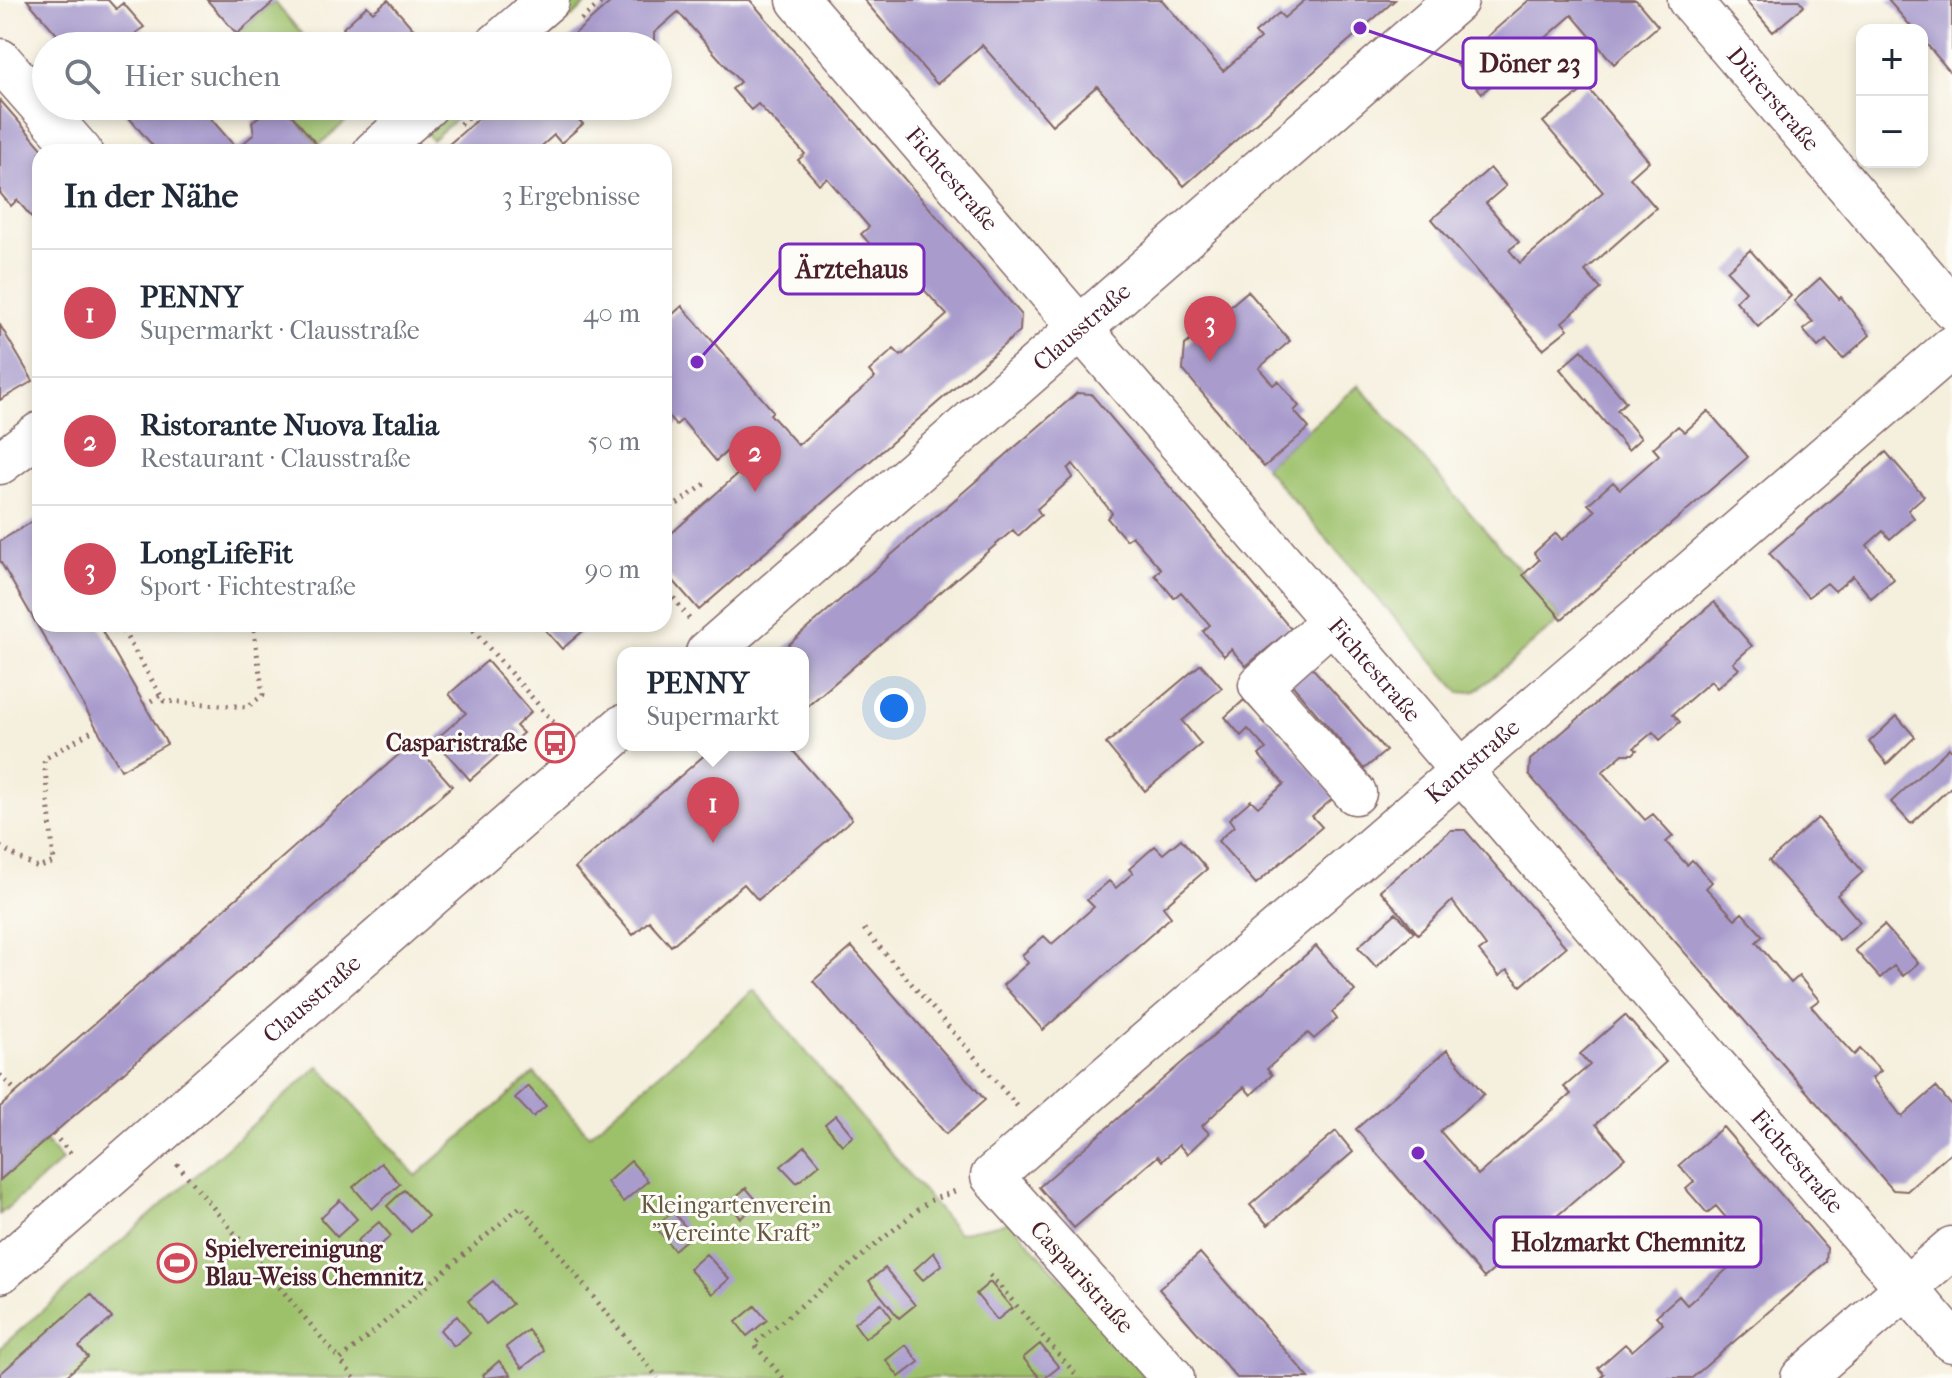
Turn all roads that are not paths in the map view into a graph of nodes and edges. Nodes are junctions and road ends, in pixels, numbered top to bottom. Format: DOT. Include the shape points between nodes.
graph roads {
  1 [pos="548,0"];
  2 [pos="798,0"];
  3 [pos="1456,0"];
  4 [pos="1689,0"];
  5 [pos="511,32"];
  6 [pos="0,60"];
  7 [pos="32,96"];
  8 [pos="53,120"];
  9 [pos="411,120"];
  10 [pos="74,144"];
  11 [pos="383,144"];
  12 [pos="1952,308"];
  13 [pos="1080,328"];
  14 [pos="1952,347"];
  15 [pos="32,439"];
  16 [pos="0,463"];
  17 [pos="1332,621"];
  18 [pos="715,647"];
  19 [pos="617,732"];
  20 [pos="1461,770"];
  21 [pos="1355,793"];
  22 [pos="992,1176"];
  23 [pos="1952,1248"];
  24 [pos="0,1271"];
  25 [pos="1906,1288"];
  26 [pos="1952,1341"];
  27 [pos="1173,1378"];
  28 [pos="1802,1378"];
  1 -- 5 [label="street"];
  2 -- 13 [label="street, Fichtestraße"];
  3 -- 13 [label="main road, Clausstraße"];
  4 -- 12 [label="street, Dürerstraße"];
  6 -- 7 [label="street"];
  8 -- 10 [label="street"];
  9 -- 11 [label="street"];
  13 -- 17 [label="street, Fichtestraße"];
  13 -- 18 [label="main road, Clausstraße"];
  14 -- 20 [label="street, Kantstraße"];
  15 -- 16 [label="street"];
  17 -- 20 [label="street, Fichtestraße"];
  17 -- 21 [label="street" via="1260,685"];
  19 -- 24 [label="main road, Clausstraße"];
  20 -- 22 [label="street, Kantstraße"];
  20 -- 25 [label="street, Fichtestraße"];
  22 -- 27 [label="street, Casparistraße"];
  23 -- 25 [label="street"];
  25 -- 26 [label="street, Fichtestraße"];
  25 -- 28 [label="street"];
}
